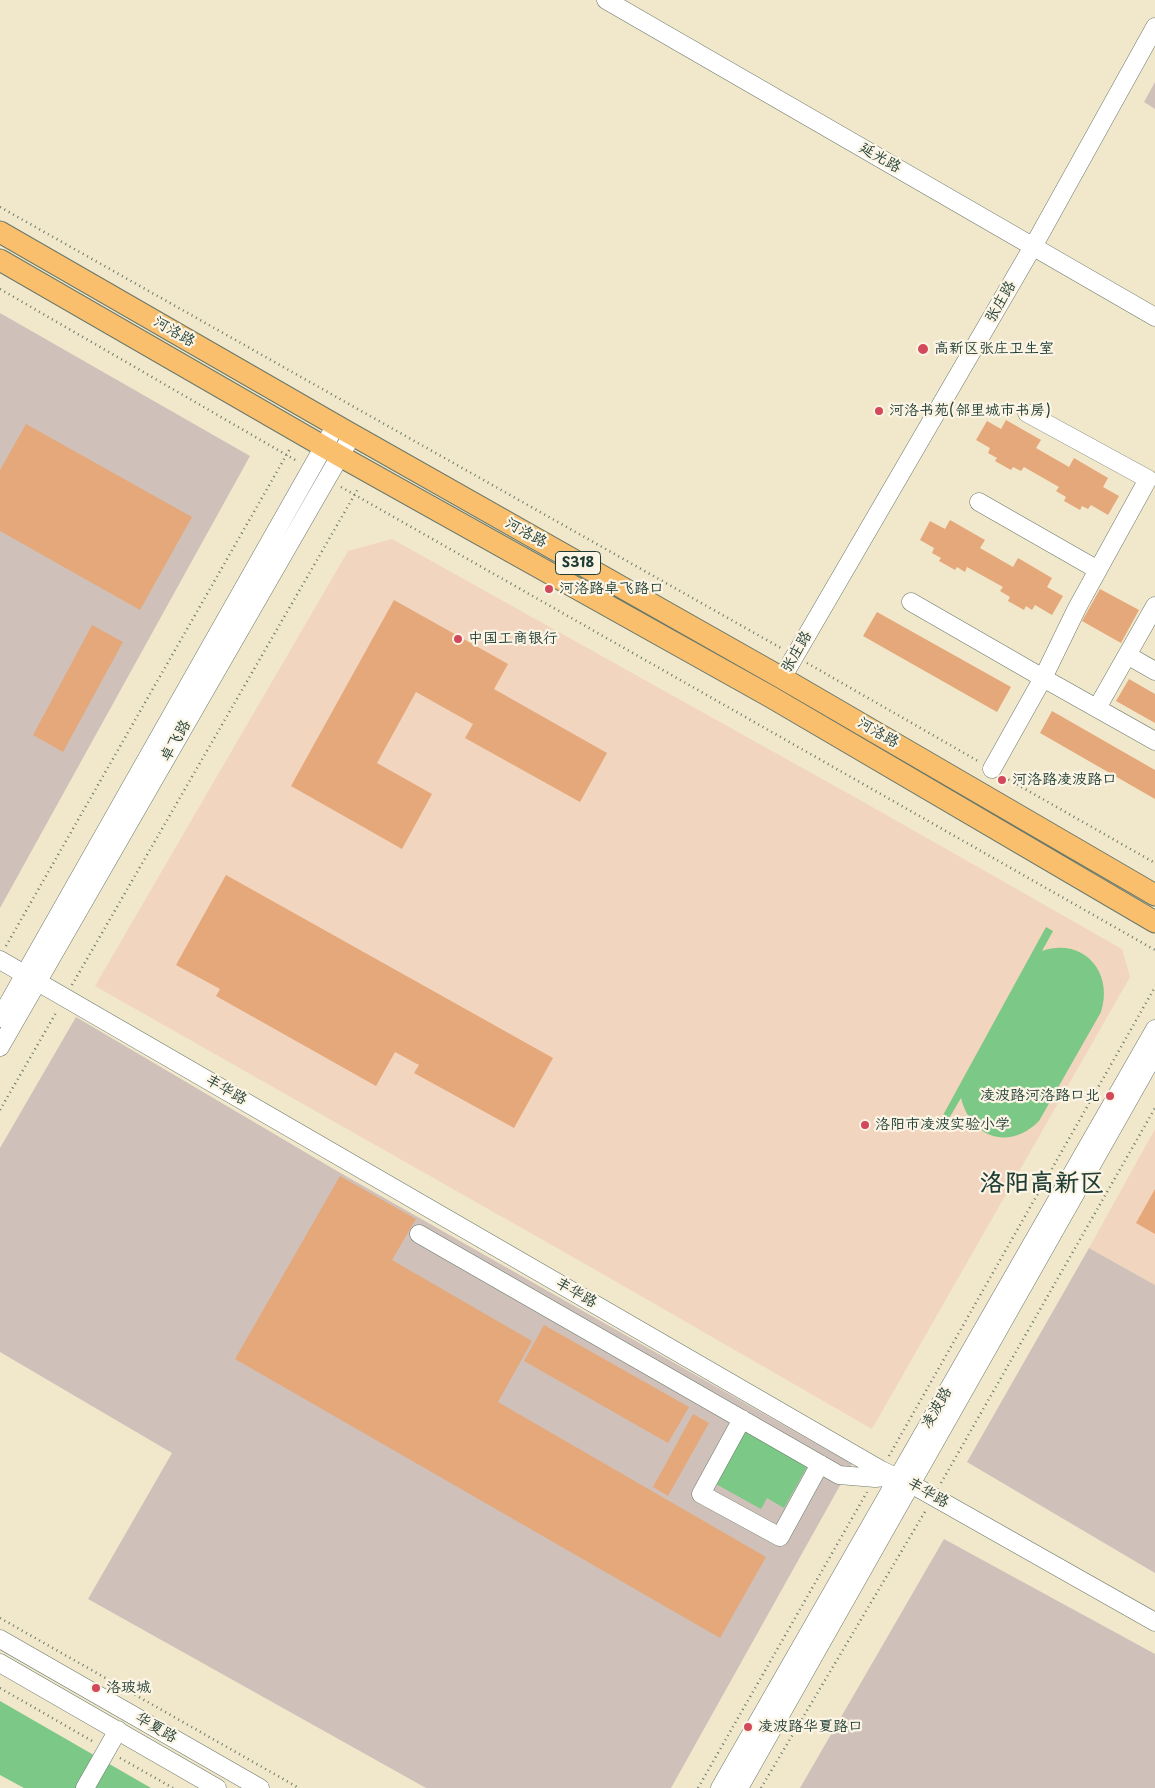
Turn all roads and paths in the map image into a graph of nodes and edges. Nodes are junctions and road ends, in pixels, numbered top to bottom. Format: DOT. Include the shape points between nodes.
graph roads {
  1 [pos="606,0"];
  2 [pos="630,0"];
  3 [pos="1155,27"];
  4 [pos="0,207"];
  5 [pos="0,232"];
  6 [pos="1036,241"];
  7 [pos="0,260"];
  8 [pos="0,289"];
  9 [pos="1155,303"];
  10 [pos="1155,317"];
  11 [pos="323,389"];
  12 [pos="311,411"];
  13 [pos="1028,413"];
  14 [pos="393,428"];
  15 [pos="344,430"];
  16 [pos="299,432"];
  17 [pos="332,451"];
  18 [pos="380,451"];
  19 [pos="286,455"];
  20 [pos="311,469"];
  21 [pos="368,472"];
  22 [pos="327,479"];
  23 [pos="355,494"];
  24 [pos="979,502"];
  25 [pos="1098,570"];
  26 [pos="911,602"];
  27 [pos="1155,606"];
  28 [pos="1127,655"];
  29 [pos="794,656"];
  30 [pos="1155,671"];
  31 [pos="782,678"];
  32 [pos="1043,678"];
  33 [pos="1097,708"];
  34 [pos="1155,741"];
  35 [pos="992,769"];
  36 [pos="1155,863"];
  37 [pos="1155,894"];
  38 [pos="1155,922"];
  39 [pos="1155,950"];
  40 [pos="1,954"];
  41 [pos="34,974"];
  42 [pos="1155,987"];
  43 [pos="67,993"];
  44 [pos="0,1018"];
  45 [pos="1155,1029"];
  46 [pos="0,1047"];
  47 [pos="1155,1053"];
  48 [pos="1155,1108"];
  49 [pos="0,1110"];
  50 [pos="419,1234"];
  51 [pos="742,1419"];
  52 [pos="886,1460"];
  53 [pos="820,1464"];
  54 [pos="907,1476"];
  55 [pos="875,1478"];
  56 [pos="936,1492"];
  57 [pos="1155,1612"];
  58 [pos="0,1618"];
  59 [pos="1155,1622"];
  60 [pos="0,1639"];
  61 [pos="0,1663"];
  62 [pos="0,1688"];
  63 [pos="118,1730"];
  64 [pos="107,1750"];
  65 [pos="85,1788"];
  66 [pos="173,1788"];
  67 [pos="217,1788"];
  68 [pos="260,1788"];
  69 [pos="299,1788"];
  70 [pos="698,1788"];
  71 [pos="720,1788"];
  72 [pos="739,1788"];
  73 [pos="761,1788"];
  1 -- 6 [label="street, 延光路"];
  2 -- 6 [label="street, 延光路"];
  3 -- 6 [label="street, 张庄路"];
  4 -- 11 [label="path"];
  5 -- 12 [label="main road, 河洛路 / S318"];
  6 -- 9 [label="street, 延光路"];
  6 -- 10 [label="street, 延光路"];
  6 -- 29 [label="street, 张庄路"];
  7 -- 16 [label="main road, 河洛路 / S318"];
  8 -- 19 [label="path"];
  11 -- 12 [label="path"];
  11 -- 14 [label="path"];
  12 -- 15 [label="main road, 河洛路 / S318"];
  13 -- 25 [label="street" via="1148,479"];
  14 -- 18 [label="path"];
  14 -- 29 [label="path"];
  15 -- 17 [label="street, 卓飞路"];
  15 -- 18 [label="main road, 河洛路 / S318"];
  16 -- 17 [label="main road, 河洛路 / S318"];
  16 -- 19 [label="path"];
  17 -- 20 [label="street, 卓飞路"];
  17 -- 21 [label="main road, 河洛路 / S318"];
  17 -- 22 [label="street, 卓飞路"];
  18 -- 31 [label="main road, 河洛路 / S318"];
  19 -- 20 [label="path"];
  19 -- 40 [label="path"];
  20 -- 41 [label="street, 卓飞路"];
  21 -- 23 [label="path"];
  21 -- 38 [label="main road, 河洛路 / S318" via="771,697"];
  22 -- 23 [label="path"];
  22 -- 41 [label="street, 卓飞路"];
  23 -- 39 [label="path"];
  23 -- 43 [label="path"];
  24 -- 25 [label="street"];
  25 -- 32 [label="street"];
  26 -- 32 [label="street"];
  27 -- 28 [label="street"];
  28 -- 30 [label="street"];
  28 -- 33 [label="street"];
  29 -- 31 [label="street, 张庄路"];
  29 -- 35 [label="path"];
  31 -- 37 [label="main road, 河洛路 / S318"];
  32 -- 33 [label="street"];
  32 -- 35 [label="street"];
  33 -- 34 [label="street"];
  35 -- 36 [label="path"];
  40 -- 41 [label="street, 丰华路"];
  41 -- 43 [label="street, 丰华路"];
  41 -- 44 [label="street, 卓飞路"];
  41 -- 46 [label="street, 卓飞路"];
  42 -- 52 [label="path"];
  43 -- 49 [label="path"];
  43 -- 52 [label="street, 丰华路"];
  43 -- 54 [label="street, 丰华路" via="881,1470"];
  45 -- 54 [label="street, 凌波路"];
  47 -- 54 [label="street, 凌波路"];
  48 -- 56 [label="path"];
  50 -- 51 [label="street"];
  51 -- 53 [label="street"];
  51 -- 53 [label="street" via="701,1494 780,1538"];
  52 -- 54 [label="street, 丰华路"];
  53 -- 55 [label="street" via="840,1475"];
  54 -- 55 [label="street"];
  54 -- 56 [label="street, 丰华路"];
  54 -- 71 [label="street, 凌波路"];
  54 -- 72 [label="street, 凌波路"];
  55 -- 70 [label="path"];
  56 -- 57 [label="street, 丰华路"];
  56 -- 59 [label="street, 丰华路"];
  56 -- 73 [label="path"];
  58 -- 69 [label="path"];
  60 -- 68 [label="street, 华夏路"];
  61 -- 63 [label="street, 华夏路"];
  62 -- 64 [label="path"];
  63 -- 64 [label="street"];
  63 -- 67 [label="street, 华夏路"];
  64 -- 65 [label="street"];
  64 -- 66 [label="path"];
}
